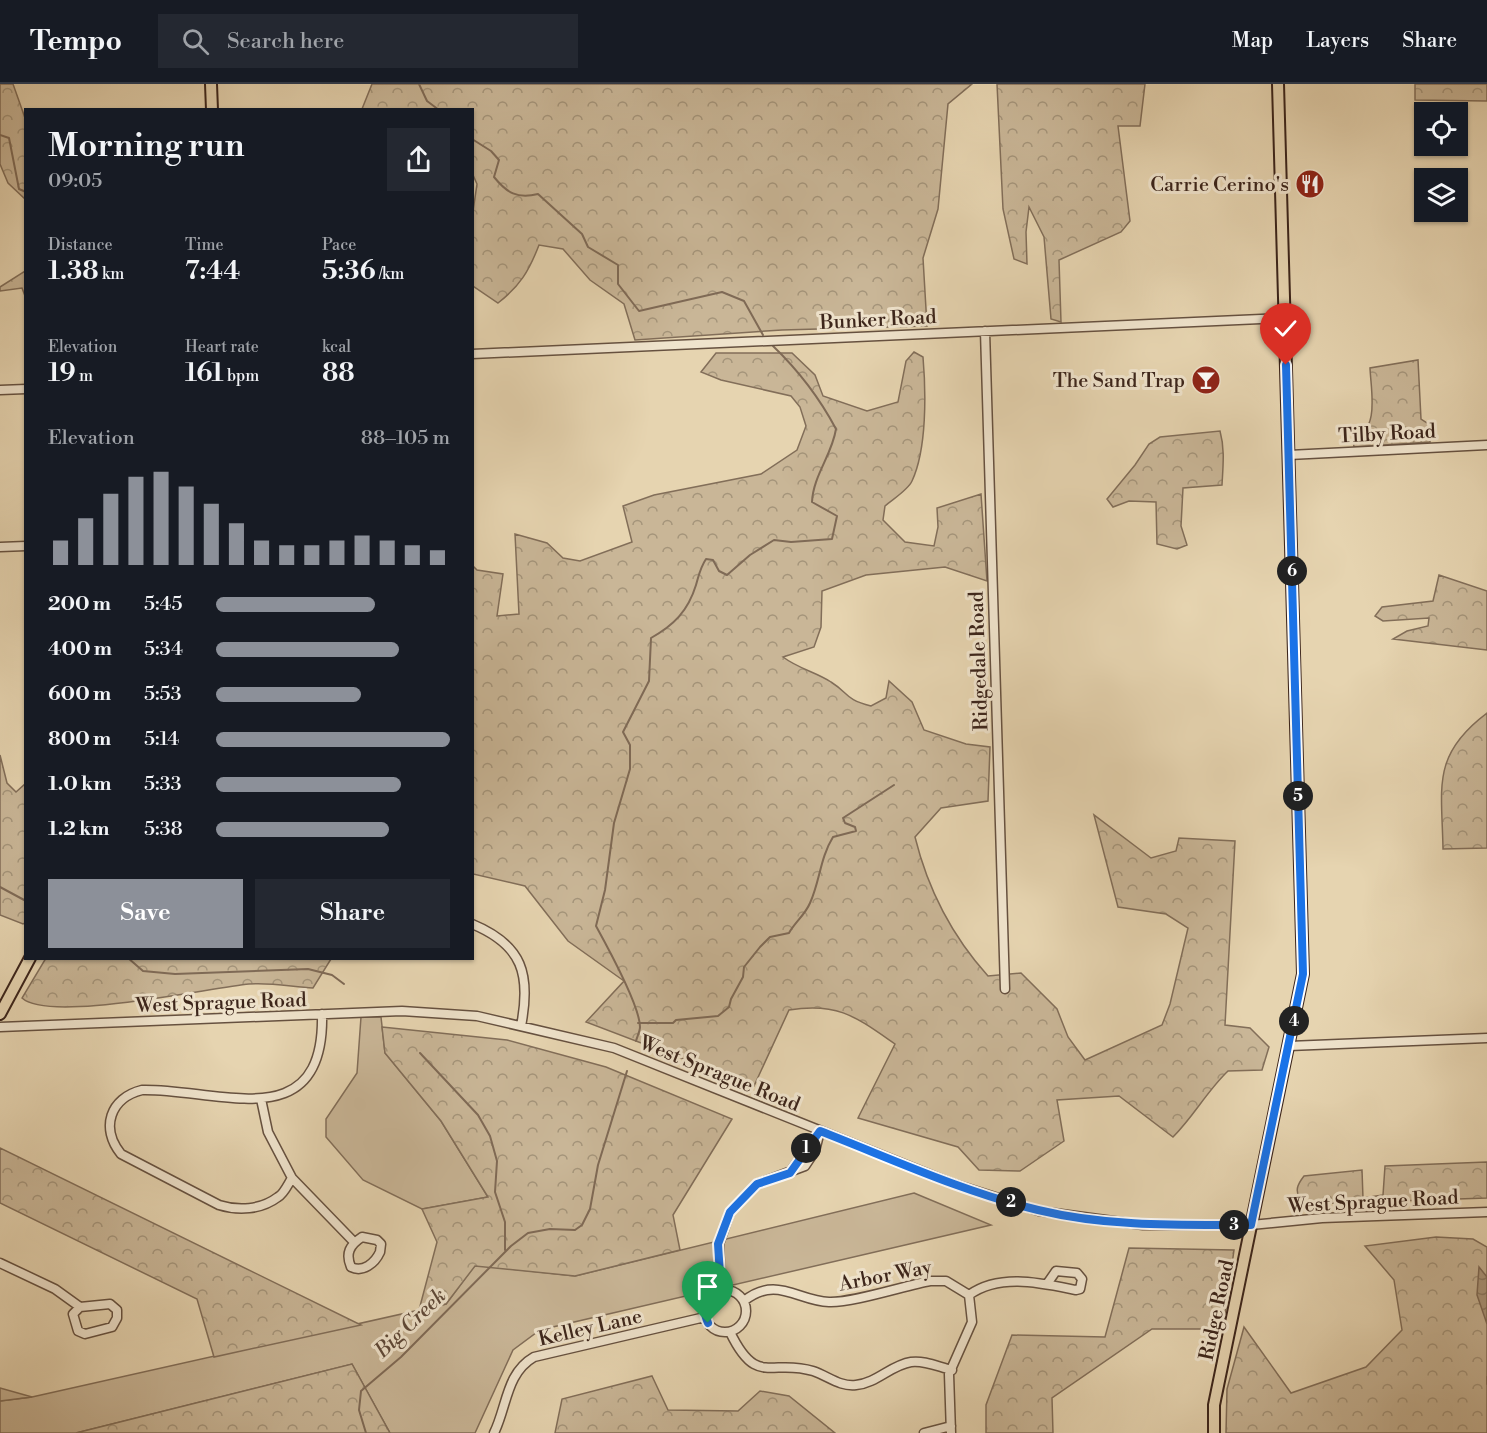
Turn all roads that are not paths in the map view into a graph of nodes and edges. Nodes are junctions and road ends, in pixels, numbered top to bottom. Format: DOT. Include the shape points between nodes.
graph roads {
  1 [pos="211,84"];
  2 [pos="1278,84"];
  3 [pos="212,108"];
  4 [pos="1284,318"];
  5 [pos="985,331"];
  6 [pos="474,354"];
  7 [pos="24,389"];
  8 [pos="0,390"];
  9 [pos="1487,445"];
  10 [pos="1289,455"];
  11 [pos="24,546"];
  12 [pos="0,547"];
  13 [pos="474,925"];
  14 [pos="29,960"];
  15 [pos="1005,989"];
  16 [pos="0,1014"];
  17 [pos="322,1014"];
  18 [pos="520,1026"];
  19 [pos="0,1028"];
  20 [pos="1487,1038"];
  21 [pos="1289,1046"];
  22 [pos="261,1099"];
  23 [pos="820,1131"];
  24 [pos="292,1178"];
  25 [pos="1487,1212"];
  26 [pos="1251,1225"];
  27 [pos="354,1242"];
  28 [pos="0,1263"];
  29 [pos="1047,1284"];
  30 [pos="721,1290"];
  31 [pos="969,1295"];
  32 [pos="744,1301"];
  33 [pos="80,1307"];
  34 [pos="705,1317"];
  35 [pos="730,1332"];
  36 [pos="951,1370"];
  37 [pos="951,1430"];
  38 [pos="494,1433"];
  39 [pos="924,1433"];
  40 [pos="1214,1433"];
  1 -- 3 [label="main road"];
  2 -- 4 [label="main road, Ridge Road"];
  4 -- 5 [label="street, Bunker Road"];
  4 -- 10 [label="main road, Ridge Road"];
  5 -- 6 [label="street, Bunker Road"];
  5 -- 15 [label="street, Ridgedale Road"];
  7 -- 8 [label="street"];
  9 -- 10 [label="street, Tilby Road"];
  10 -- 21 [label="main road, Ridge Road" via="1303,974"];
  11 -- 12 [label="street"];
  13 -- 18 [label="street" via="494,933 516,956 526,988"];
  14 -- 16 [label="main road"];
  17 -- 18 [label="street, West Sprague Road" via="402,1011 477,1016"];
  17 -- 19 [label="street, West Sprague Road"];
  17 -- 22 [label="street" via="322,1039 315,1066 295,1086 278,1096"];
  18 -- 23 [label="street, West Sprague Road" via="614,1048"];
  20 -- 21 [label="street"];
  21 -- 26 [label="main road, Ridge Road"];
  22 -- 24 [label="street" via="270,1139"];
  22 -- 24 [label="street" via="142,1090 130,1093 119,1102 110,1125 112,1143 122,1154 231,1209 252,1208 279,1197"];
  23 -- 26 [label="street, West Sprague Road" via="954,1184 1039,1211 1123,1224"];
  23 -- 30 [label="street" via="815,1151 805,1166 757,1184 730,1212 718,1244"];
  24 -- 27 [label="street"];
  25 -- 26 [label="street, West Sprague Road" via="1322,1218"];
  26 -- 40 [label="main road, Ridge Road" via="1214,1405"];
  27 -- 27 [label="street" via="347,1259 357,1270 366,1268 378,1257 381,1244 371,1237"];
  28 -- 33 [label="street" via="55,1288"];
  29 -- 31 [label="street" via="993,1283"];
  30 -- 32 [label="street" via="734,1292"];
  30 -- 34 [label="street" via="705,1303"];
  31 -- 32 [label="street, Arbor Way" via="946,1281 930,1281 830,1302 788,1290 771,1290"];
  31 -- 36 [label="street" via="972,1322"];
  32 -- 35 [label="street" via="745,1320"];
  33 -- 33 [label="street" via="110,1304 117,1310 117,1318 112,1327 85,1334 74,1325 73,1314"];
  34 -- 35 [label="street" via="718,1331"];
  34 -- 38 [label="street, Kelley Lane" via="534,1357 519,1369 508,1387"];
  35 -- 36 [label="street" via="739,1351 758,1365 767,1369 801,1368 838,1383 856,1385 872,1381 909,1362"];
  36 -- 37 [label="street"];
  37 -- 39 [label="street"];
}
